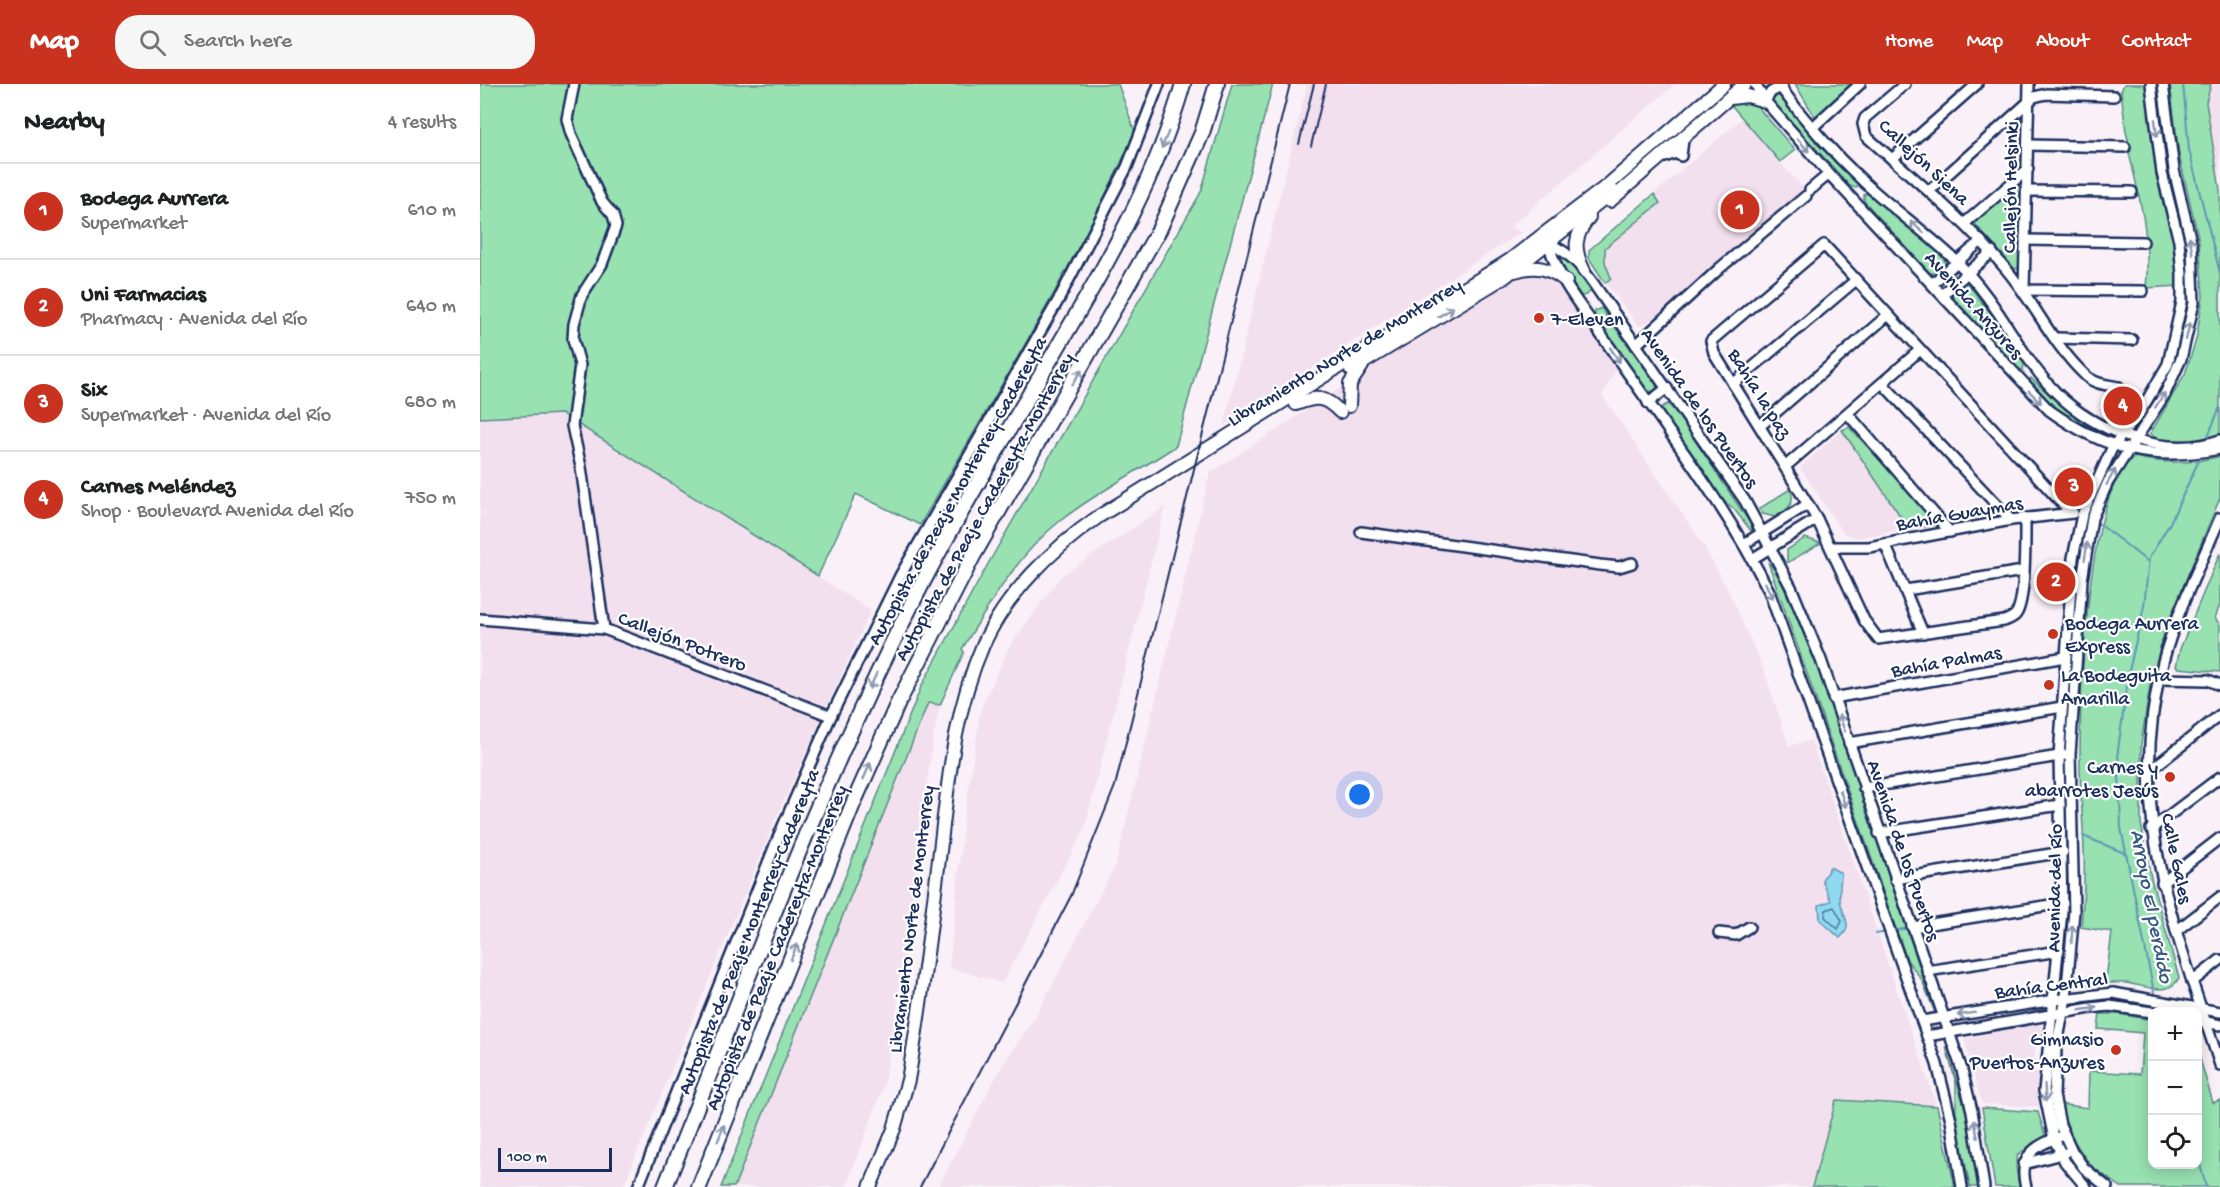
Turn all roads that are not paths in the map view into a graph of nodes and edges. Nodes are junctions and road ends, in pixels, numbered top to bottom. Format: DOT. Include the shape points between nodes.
graph roads {
  1 [pos="574,84"];
  2 [pos="1159,84"];
  3 [pos="1183,84"];
  4 [pos="1217,84"];
  5 [pos="1726,84"];
  6 [pos="1734,84"];
  7 [pos="1745,84"];
  8 [pos="1755,84"];
  9 [pos="1860,84"];
  10 [pos="1905,84"];
  11 [pos="1977,84"];
  12 [pos="2029,84"];
  13 [pos="2151,84"];
  14 [pos="2163,84"];
  15 [pos="1780,85"];
  16 [pos="2114,96"];
  17 [pos="1730,98"];
  18 [pos="2029,100"];
  19 [pos="1765,101"];
  20 [pos="1813,127"];
  21 [pos="2028,145"];
  22 [pos="2125,147"];
  23 [pos="1892,159"];
  24 [pos="2028,169"];
  25 [pos="2174,170"];
  26 [pos="1647,172"];
  27 [pos="2162,173"];
  28 [pos="1829,174"];
  29 [pos="1866,184"];
  30 [pos="1613,187"];
  31 [pos="1929,190"];
  32 [pos="2028,191"];
  33 [pos="2132,192"];
  34 [pos="1851,198"];
  35 [pos="1965,223"];
  36 [pos="1581,228"];
  37 [pos="2026,240"];
  38 [pos="1982,241"];
  39 [pos="2143,242"];
  40 [pos="1549,244"];
  41 [pos="1992,252"];
  42 [pos="1957,262"];
  43 [pos="1584,271"];
  44 [pos="1968,274"];
  45 [pos="1506,276"];
  46 [pos="1856,280"];
  47 [pos="1566,281"];
  48 [pos="1933,283"];
  49 [pos="1465,287"];
  50 [pos="2024,290"];
  51 [pos="2143,291"];
  52 [pos="1943,294"];
  53 [pos="2182,303"];
  54 [pos="2194,303"];
  55 [pos="1888,315"];
  56 [pos="2056,338"];
  57 [pos="2132,340"];
  58 [pos="1636,345"];
  59 [pos="1920,350"];
  60 [pos="1367,361"];
  61 [pos="2033,368"];
  62 [pos="2020,380"];
  63 [pos="1733,384"];
  64 [pos="1883,384"];
  65 [pos="2119,387"];
  66 [pos="1667,388"];
  67 [pos="1648,403"];
  68 [pos="1296,404"];
  69 [pos="1848,414"];
  70 [pos="1760,426"];
  71 [pos="2121,434"];
  72 [pos="2135,439"];
  73 [pos="2220,440"];
  74 [pos="2113,446"];
  75 [pos="2128,449"];
  76 [pos="2220,449"];
  77 [pos="1786,466"];
  78 [pos="1808,504"];
  79 [pos="2070,512"];
  80 [pos="2082,515"];
  81 [pos="2025,518"];
  82 [pos="2092,518"];
  83 [pos="2220,518"];
  84 [pos="1817,519"];
  85 [pos="2011,520"];
  86 [pos="1361,532"];
  87 [pos="1763,532"];
  88 [pos="1950,532"];
  89 [pos="1744,544"];
  90 [pos="1886,544"];
  91 [pos="1771,547"];
  92 [pos="1832,547"];
  93 [pos="1752,559"];
  94 [pos="1632,562"];
  95 [pos="2023,571"];
  96 [pos="1906,590"];
  97 [pos="480,619"];
  98 [pos="604,629"];
  99 [pos="1923,633"];
  100 [pos="981,653"];
  101 [pos="2065,657"];
  102 [pos="2159,679"];
  103 [pos="2220,685"];
  104 [pos="1833,698"];
  105 [pos="2062,706"];
  106 [pos="2220,715"];
  107 [pos="831,716"];
  108 [pos="1849,743"];
  109 [pos="2070,754"];
  110 [pos="2059,756"];
  111 [pos="2148,772"];
  112 [pos="2220,777"];
  113 [pos="1864,788"];
  114 [pos="2060,805"];
  115 [pos="2151,829"];
  116 [pos="1879,833"];
  117 [pos="2220,837"];
  118 [pos="2063,852"];
  119 [pos="1895,879"];
  120 [pos="2162,883"];
  121 [pos="2220,897"];
  122 [pos="2062,907"];
  123 [pos="2074,911"];
  124 [pos="1749,927"];
  125 [pos="1912,927"];
  126 [pos="2176,931"];
  127 [pos="1719,933"];
  128 [pos="2059,951"];
  129 [pos="2220,960"];
  130 [pos="1927,971"];
  131 [pos="2192,982"];
  132 [pos="2066,998"];
  133 [pos="2146,998"];
  134 [pos="2055,1000"];
  135 [pos="2197,1007"];
  136 [pos="2202,1007"];
  137 [pos="2202,1008"];
  138 [pos="2147,1011"];
  139 [pos="2220,1012"];
  140 [pos="2064,1013"];
  141 [pos="2053,1014"];
  142 [pos="1943,1017"];
  143 [pos="1922,1021"];
  144 [pos="2202,1021"];
  145 [pos="2220,1024"];
  146 [pos="1949,1032"];
  147 [pos="1927,1036"];
  148 [pos="2220,1065"];
  149 [pos="2053,1117"];
  150 [pos="2064,1136"];
  151 [pos="2054,1139"];
  152 [pos="2072,1151"];
  153 [pos="2060,1154"];
  154 [pos="2024,1164"];
  155 [pos="638,1187"];
  156 [pos="665,1187"];
  157 [pos="699,1187"];
  158 [pos="870,1187"];
  159 [pos="1962,1187"];
  160 [pos="1984,1187"];
  161 [pos="2026,1187"];
  162 [pos="2086,1187"];
  163 [pos="2107,1187"];
  1 -- 98 [label="street" via="567,119 571,134 616,226 602,264 582,295 574,324 574,345 580,365 572,426"];
  2 -- 107 [label="street" via="1127,167 1059,299 906,566"];
  3 -- 156 [label="highway, Autopista de Peaje Monterrey-Cadereyta, one-way" via="1164,141 1122,235 966,504 873,680 817,808"];
  157 -- 4 [label="highway, Autopista de Peaje Cadereyta-Monterrey, one-way" via="849,814 898,703 983,538 1159,231 1198,142"];
  5 -- 30 [label="main road, Libramiento Norte de Monterrey"];
  6 -- 30 [label="main road, Libramiento Norte de Monterrey"];
  7 -- 17 [label="main road"];
  8 -- 19 [label="street, Avenida Anzures"];
  9 -- 20 [label="street"];
  10 -- 23 [label="street, Callejón Siena" via="1863,124 1866,136"];
  11 -- 23 [label="street"];
  12 -- 18 [label="street, Callejón Helsinki"];
  13 -- 27 [label="street, Avenida del Río, one-way"];
  14 -- 25 [label="street, Avenida del Río"];
  15 -- 19 [label="street"];
  15 -- 20 [label="street, Avenida Anzures"];
  16 -- 18 [label="street" via="2046,94"];
  17 -- 19 [label="main road" via="1748,96"];
  17 -- 26 [label="main road"];
  18 -- 21 [label="street, Callejón Helsinki"];
  18 -- 31 [label="street"];
  19 -- 28 [label="street, Avenida Anzures, one-way"];
  20 -- 29 [label="street, Avenida Anzures"];
  21 -- 22 [label="street"];
  21 -- 24 [label="street, Callejón Helsinki"];
  23 -- 31 [label="street, Callejón Siena"];
  24 -- 32 [label="street, Callejón Helsinki"];
  24 -- 35 [label="street"];
  25 -- 27 [label="street"];
  54 -- 25 [label="street, Avenida del Río, one-way" via="2192,246"];
  26 -- 30 [label="main road"];
  26 -- 36 [label="main road"];
  27 -- 53 [label="street, Avenida del Río" via="2179,241"];
  28 -- 34 [label="street, Avenida Anzures"];
  28 -- 58 [label="street"];
  29 -- 34 [label="street"];
  42 -- 29 [label="street, Avenida Anzures, one-way"];
  30 -- 36 [label="main road"];
  30 -- 40 [label="main road" via="1556,232"];
  30 -- 49 [label="main road, Libramiento Norte de Monterrey"];
  31 -- 35 [label="street, Callejón Siena"];
  32 -- 33 [label="street"];
  32 -- 37 [label="street, Callejón Helsinki"];
  34 -- 48 [label="street, Avenida Anzures"];
  35 -- 38 [label="street, Callejón Siena"];
  36 -- 43 [label="main road" via="1575,245"];
  37 -- 39 [label="street"];
  37 -- 50 [label="street, Callejón Helsinki"];
  38 -- 41 [label="street, Callejón Siena"];
  38 -- 42 [label="street"];
  40 -- 43 [label="street, Avenida de los Puertos" via="1566,253"];
  40 -- 45 [label="main road, Libramiento Norte de Monterrey"];
  40 -- 47 [label="street, Avenida de los Puertos"];
  40 -- 49 [label="main road"];
  41 -- 44 [label="street"];
  41 -- 50 [label="street, Callejón Siena"];
  42 -- 44 [label="street, Avenida Anzures"];
  42 -- 48 [label="street"];
  43 -- 58 [label="street, Avenida de los Puertos"];
  44 -- 52 [label="street"];
  44 -- 61 [label="street, Avenida Anzures"];
  45 -- 47 [label="main road" via="1540,267"];
  60 -- 45 [label="main road, Libramiento Norte de Monterrey, one-way"];
  46 -- 55 [label="street, Bahía la paz"];
  46 -- 63 [label="street"];
  46 -- 63 [label="street, Bahía la paz" via="1824,245 1716,336 1710,344"];
  47 -- 67 [label="street, Avenida de los Puertos, one-way"];
  48 -- 52 [label="street, Avenida Anzures"];
  49 -- 100 [label="main road, Libramiento Norte de Monterrey" via="1082,528 1030,577 1002,614"];
  50 -- 51 [label="street"];
  50 -- 56 [label="street, Callejón Siena"];
  52 -- 62 [label="street, Avenida Anzures"];
  53 -- 54 [label="street"];
  53 -- 71 [label="street, Avenida del Río" via="2168,364 2139,414"];
  72 -- 54 [label="street, Avenida del Río, one-way" via="2165,394 2181,359"];
  55 -- 59 [label="street, Bahía la paz"];
  55 -- 70 [label="street"];
  56 -- 57 [label="street"];
  56 -- 65 [label="street, Callejón Siena" via="2086,377"];
  58 -- 66 [label="street, Avenida de los Puertos"];
  59 -- 64 [label="street"];
  59 -- 79 [label="street, Bahía la paz"];
  60 -- 68 [label="main road, Libramiento Norte de Monterrey"];
  60 -- 68 [label="main road" via="1350,384 1345,409 1314,397"];
  61 -- 62 [label="street"];
  61 -- 71 [label="street, Avenida Anzures" via="2068,405"];
  62 -- 74 [label="street, Avenida Anzures, one-way" via="2064,421"];
  63 -- 70 [label="street, Bahía la paz"];
  64 -- 69 [label="street"];
  64 -- 85 [label="street"];
  66 -- 67 [label="street"];
  66 -- 87 [label="street, Avenida de los Puertos"];
  67 -- 89 [label="street, Avenida de los Puertos"];
  68 -- 100 [label="main road, Libramiento Norte de Monterrey" via="1089,529 1033,580"];
  69 -- 77 [label="street"];
  69 -- 88 [label="street"];
  70 -- 77 [label="street, Bahía la paz"];
  71 -- 72 [label="street, Avenida Anzures"];
  71 -- 74 [label="street, Avenida del Río"];
  72 -- 73 [label="street, Avenida Anzures" via="2171,446"];
  72 -- 75 [label="street, Avenida del Río"];
  74 -- 75 [label="street, Avenida Anzures"];
  74 -- 80 [label="street, Avenida del Río"];
  75 -- 76 [label="street, Avenida Anzures" via="2181,456"];
  82 -- 75 [label="street, Avenida del Río, one-way"];
  77 -- 78 [label="street, Bahía la paz"];
  78 -- 84 [label="street, Bahía la paz"];
  78 -- 87 [label="street"];
  79 -- 80 [label="street, Bahía Guaymas"];
  79 -- 81 [label="street, Bahía Guaymas"];
  80 -- 82 [label="street, Bahía Guaymas"];
  80 -- 101 [label="street, Avenida del Río" via="2073,558"];
  81 -- 85 [label="street, Bahía Guaymas"];
  81 -- 95 [label="street, Bahía la paz"];
  109 -- 82 [label="street, Avenida del Río, one-way" via="2082,580"];
  83 -- 102 [label="street, Calle Gales" via="2163,659"];
  84 -- 91 [label="street"];
  84 -- 92 [label="street, Bahía la paz"];
  85 -- 88 [label="street, Bahía Guaymas"];
  86 -- 94 [label="street" via="1600,565 1619,567"];
  87 -- 89 [label="street"];
  87 -- 91 [label="street, Avenida de los Puertos"];
  88 -- 90 [label="street, Bahía Guaymas"];
  89 -- 93 [label="street, Avenida de los Puertos"];
  90 -- 92 [label="street, Bahía Guaymas"];
  90 -- 96 [label="street"];
  91 -- 93 [label="street"];
  91 -- 104 [label="street, Avenida de los Puertos" via="1803,613"];
  92 -- 99 [label="street, Bahía la paz" via="1873,635 1885,639"];
  93 -- 143 [label="street, Avenida de los Puertos, one-way" via="1789,645"];
  95 -- 96 [label="street"];
  95 -- 99 [label="street, Bahía la paz" via="2015,616"];
  96 -- 99 [label="street"];
  97 -- 98 [label="street, Callejón Potrero"];
  98 -- 107 [label="street, Callejón Potrero"];
  100 -- 158 [label="main road, Libramiento Norte de Monterrey" via="964,699 949,768 908,1080 894,1130"];
  101 -- 104 [label="street, Bahía Palmas"];
  101 -- 105 [label="street, Avenida del Río"];
  102 -- 103 [label="street" via="2208,680"];
  102 -- 111 [label="street, Calle Gales"];
  108 -- 104 [label="street, Avenida de los Puertos, one-way"];
  105 -- 108 [label="street"];
  105 -- 110 [label="street, Avenida del Río"];
  106 -- 111 [label="street"];
  107 -- 155 [label="street"];
  108 -- 113 [label="street, Avenida de los Puertos"];
  109 -- 110 [label="street"];
  109 -- 123 [label="street, Avenida del Río"];
  110 -- 113 [label="street"];
  110 -- 114 [label="street, Avenida del Río"];
  111 -- 115 [label="street, Calle Gales"];
  112 -- 115 [label="street"];
  113 -- 116 [label="street, Avenida de los Puertos"];
  114 -- 116 [label="street"];
  114 -- 118 [label="street, Avenida del Río"];
  115 -- 120 [label="street, Calle Gales"];
  116 -- 119 [label="street, Avenida de los Puertos"];
  117 -- 120 [label="street"];
  118 -- 119 [label="street"];
  118 -- 122 [label="street, Avenida del Río"];
  119 -- 125 [label="street, Avenida de los Puertos"];
  120 -- 126 [label="street, Calle Gales"];
  121 -- 126 [label="street"];
  122 -- 123 [label="street"];
  122 -- 125 [label="street"];
  122 -- 128 [label="street, Avenida del Río"];
  132 -- 123 [label="street, Avenida del Río, one-way"];
  124 -- 127 [label="street" via="1736,935"];
  125 -- 130 [label="street, Avenida de los Puertos"];
  126 -- 131 [label="street, Calle Gales"];
  128 -- 130 [label="street"];
  128 -- 134 [label="street, Avenida del Río"];
  129 -- 131 [label="street"];
  130 -- 142 [label="street, Avenida de los Puertos"];
  131 -- 136 [label="street, Calle Gales"];
  132 -- 133 [label="street, Bahía Central" via="2113,993"];
  132 -- 134 [label="street, Bahía Central"];
  132 -- 140 [label="street, Avenida del Río"];
  133 -- 135 [label="street, Bahía Central"];
  133 -- 138 [label="street"];
  134 -- 141 [label="street, Avenida del Río"];
  134 -- 142 [label="street, Bahía Central, one-way"];
  137 -- 139 [label="street, Bahía Central"];
  140 -- 138 [label="street, Bahía Central, one-way" via="2109,1006"];
  140 -- 141 [label="street, Bahía Central"];
  140 -- 149 [label="street, Avenida del Río" via="2055,1066"];
  141 -- 146 [label="street, Bahía Central"];
  141 -- 149 [label="street, Avenida del Río, one-way" via="2045,1071"];
  142 -- 143 [label="street, Bahía Central"];
  142 -- 146 [label="street, Avenida de los Puertos"];
  143 -- 147 [label="street, Avenida de los Puertos"];
  144 -- 145 [label="street"];
  144 -- 148 [label="street, Calle Gales"];
  146 -- 147 [label="street, Bahía Central"];
  160 -- 146 [label="street, Avenida de los Puertos, one-way" via="1972,1111"];
  147 -- 159 [label="street, Avenida de los Puertos" via="1947,1097"];
  149 -- 150 [label="street, Avenida del Río"];
  149 -- 151 [label="street, Avenida del Río"];
  150 -- 151 [label="street"];
  150 -- 152 [label="street, Avenida del Río"];
  151 -- 153 [label="street, Avenida del Río"];
  151 -- 154 [label="street" via="2031,1151"];
  152 -- 153 [label="street"];
  152 -- 163 [label="street, Avenida del Río" via="2084,1168"];
  153 -- 154 [label="street"];
  153 -- 162 [label="street, Avenida del Río"];
  154 -- 161 [label="street"];
}
